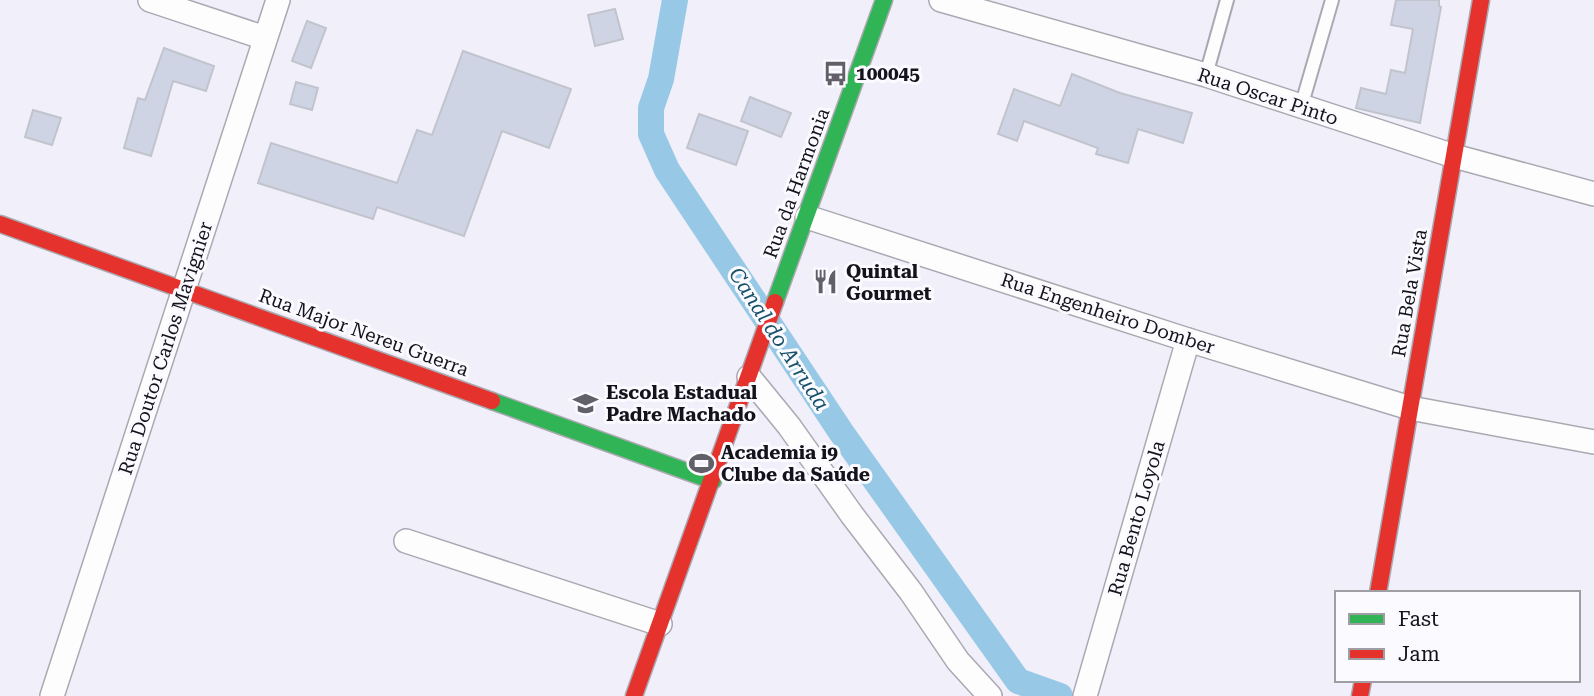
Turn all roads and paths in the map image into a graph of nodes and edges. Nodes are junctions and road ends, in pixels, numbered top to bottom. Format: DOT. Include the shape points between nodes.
graph roads {
  1 [pos="150,0"];
  2 [pos="278,0"];
  3 [pos="941,0"];
  4 [pos="1227,0"];
  5 [pos="1332,0"];
  6 [pos="1481,0"];
  7 [pos="886,2"];
  8 [pos="265,38"];
  9 [pos="1206,75"];
  10 [pos="1301,107"];
  11 [pos="1454,156"];
  12 [pos="1594,194"];
  13 [pos="807,216"];
  14 [pos="0,224"];
  15 [pos="184,290"];
  16 [pos="1188,340"];
  17 [pos="749,377"];
  18 [pos="1409,408"];
  19 [pos="1594,442"];
  20 [pos="713,481"];
  21 [pos="406,541"];
  22 [pos="1378,591"];
  23 [pos="660,624"];
  24 [pos="1086,693"];
  25 [pos="52,696"];
  26 [pos="634,696"];
  27 [pos="990,696"];
  1 -- 8 [label="street"];
  2 -- 8 [label="street, Rua Doutor Carlos Mavignier"];
  3 -- 9 [label="street, Rua Oscar Pinto"];
  4 -- 9 [label="lane"];
  5 -- 10 [label="lane"];
  6 -- 11 [label="street, Rua Bela Vista"];
  7 -- 13 [label="street, Rua da Harmonia"];
  8 -- 15 [label="street, Rua Doutor Carlos Mavignier"];
  9 -- 10 [label="street, Rua Oscar Pinto"];
  10 -- 11 [label="street, Rua Oscar Pinto"];
  11 -- 12 [label="street, Rua Oscar Pinto"];
  11 -- 18 [label="street, Rua Bela Vista"];
  13 -- 16 [label="street, Rua Engenheiro Domber"];
  13 -- 17 [label="street, Rua da Harmonia"];
  14 -- 15 [label="street, Rua Major Nereu Guerra"];
  15 -- 20 [label="street, Rua Major Nereu Guerra"];
  15 -- 25 [label="street, Rua Doutor Carlos Mavignier"];
  16 -- 18 [label="street, Rua Engenheiro Domber"];
  16 -- 24 [label="street, Rua Bento Loyola"];
  17 -- 20 [label="street, Rua da Harmonia"];
  17 -- 27 [label="street" via="958,661"];
  18 -- 19 [label="street, Rua Engenheiro Domber"];
  18 -- 22 [label="street, Rua Bela Vista"];
  20 -- 23 [label="street, Rua da Harmonia"];
  21 -- 23 [label="street"];
  23 -- 26 [label="street, Rua da Harmonia"];
}
